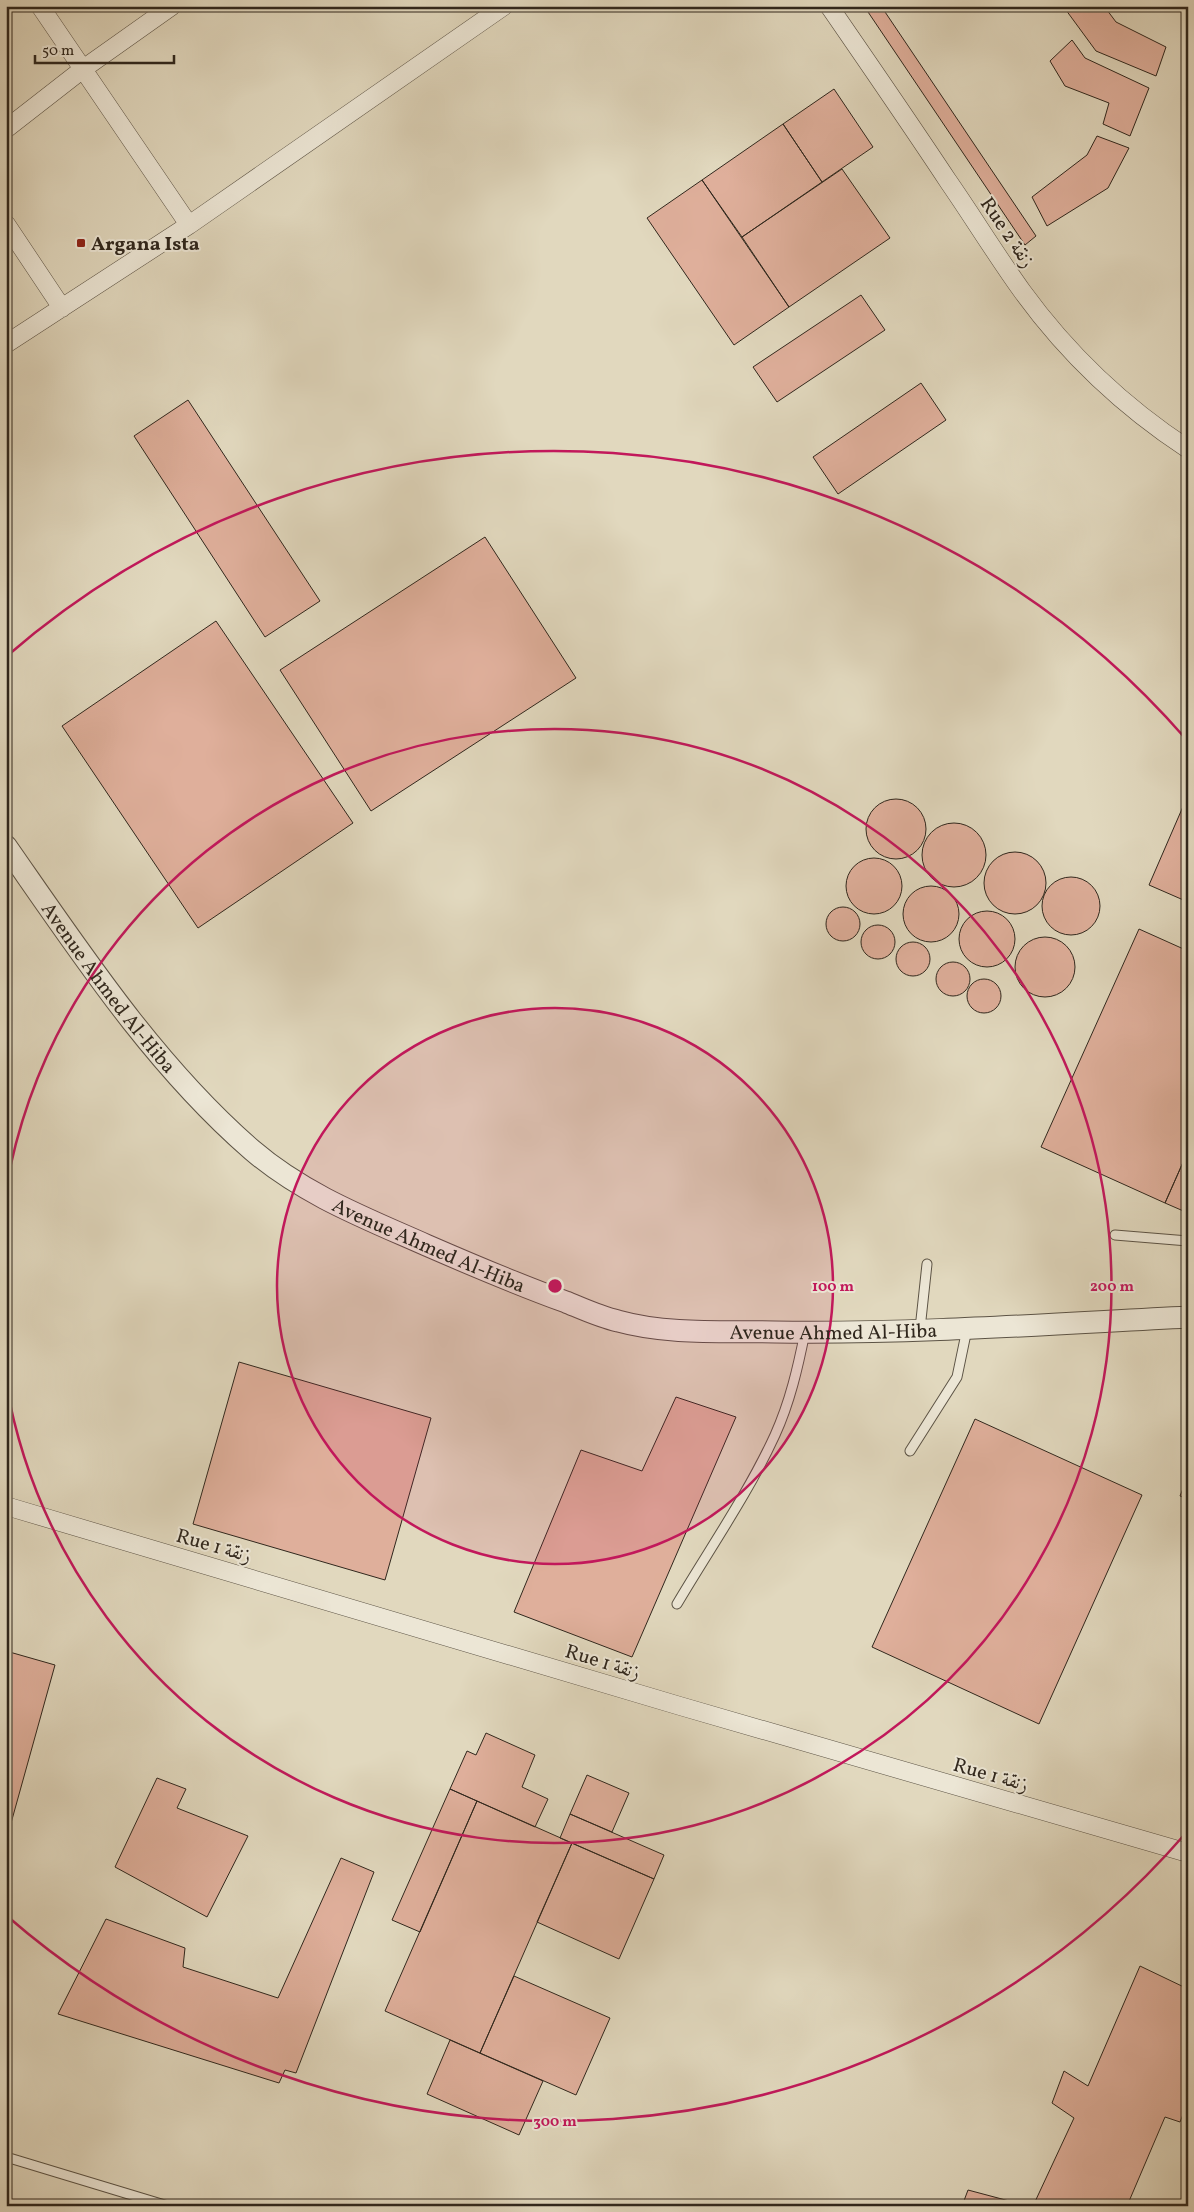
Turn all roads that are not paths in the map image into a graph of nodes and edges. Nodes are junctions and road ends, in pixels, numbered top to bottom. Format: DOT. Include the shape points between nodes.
graph roads {
  1 [pos="40,6"];
  2 [pos="172,6"];
  3 [pos="504,6"];
  4 [pos="829,6"];
  5 [pos="83,69"];
  6 [pos="6,129"];
  7 [pos="6,224"];
  8 [pos="189,225"];
  9 [pos="62,308"];
  10 [pos="6,344"];
  11 [pos="1188,449"];
  12 [pos="6,846"];
  13 [pos="1115,1235"];
  14 [pos="1188,1241"];
  15 [pos="927,1264"];
  16 [pos="1188,1317"];
  17 [pos="967,1328"];
  18 [pos="920,1330"];
  19 [pos="805,1332"];
  20 [pos="910,1451"];
  21 [pos="6,1506"];
  22 [pos="677,1604"];
  23 [pos="1188,1852"];
  24 [pos="6,2157"];
  25 [pos="168,2206"];
  1 -- 5 [label="street"];
  2 -- 5 [label="street"];
  3 -- 8 [label="street"];
  4 -- 11 [label="street, Rue 2 زنقة" via="1048,325 1073,354 1115,393"];
  5 -- 6 [label="street"];
  5 -- 8 [label="street"];
  7 -- 9 [label="street"];
  8 -- 9 [label="street"];
  9 -- 10 [label="street"];
  12 -- 19 [label="street, Avenue Ahmed Al-Hiba" via="113,996 166,1061 255,1153 308,1191 440,1251 618,1322 674,1331"];
  13 -- 14 [label="lane"];
  15 -- 18 [label="lane"];
  16 -- 17 [label="street, Avenue Ahmed Al-Hiba"];
  17 -- 18 [label="street, Avenue Ahmed Al-Hiba"];
  17 -- 20 [label="lane" via="957,1377"];
  18 -- 19 [label="street, Avenue Ahmed Al-Hiba"];
  19 -- 22 [label="lane" via="795,1379 775,1435 746,1490"];
  21 -- 23 [label="street, Rue 1 زنقة" via="680,1706"];
  24 -- 25 [label="lane"];
}
